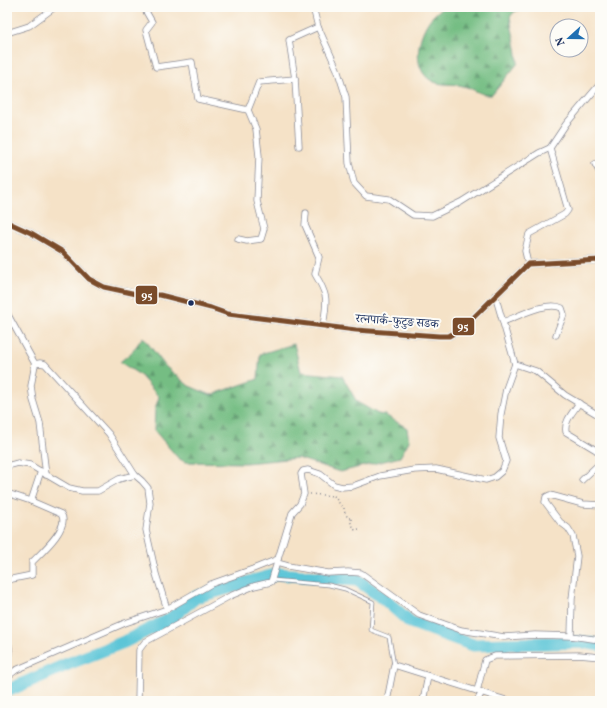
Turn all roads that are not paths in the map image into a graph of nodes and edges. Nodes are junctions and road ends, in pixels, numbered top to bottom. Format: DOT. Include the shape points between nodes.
graph roads {
  1 [pos="55,7"];
  2 [pos="146,7"];
  3 [pos="312,7"];
  4 [pos="318,27"];
  5 [pos="7,30"];
  6 [pos="295,80"];
  7 [pos="600,84"];
  8 [pos="248,110"];
  9 [pos="299,146"];
  10 [pos="550,148"];
  11 [pos="595,164"];
  12 [pos="600,173"];
  13 [pos="306,213"];
  14 [pos="7,222"];
  15 [pos="238,239"];
  16 [pos="600,260"];
  17 [pos="528,264"];
  18 [pos="495,295"];
  19 [pos="7,313"];
  20 [pos="503,322"];
  21 [pos="323,326"];
  22 [pos="556,335"];
  23 [pos="35,364"];
  24 [pos="515,364"];
  25 [pos="579,403"];
  26 [pos="600,416"];
  27 [pos="600,454"];
  28 [pos="600,463"];
  29 [pos="7,466"];
  30 [pos="43,473"];
  31 [pos="135,475"];
  32 [pos="582,480"];
  33 [pos="7,493"];
  34 [pos="31,501"];
  35 [pos="600,505"];
  36 [pos="277,561"];
  37 [pos="272,578"];
  38 [pos="7,580"];
  39 [pos="167,609"];
  40 [pos="7,633"];
  41 [pos="571,636"];
  42 [pos="600,640"];
  43 [pos="7,657"];
  44 [pos="600,658"];
  45 [pos="394,665"];
  46 [pos="428,676"];
  47 [pos="7,677"];
  48 [pos="480,692"];
  49 [pos="138,701"];
  50 [pos="387,701"];
  51 [pos="423,701"];
  52 [pos="477,701"];
  53 [pos="509,701"];
  1 -- 5 [label="street" via="29,26 10,32"];
  2 -- 8 [label="street" via="144,8 152,22 146,30 156,67 192,62 198,99"];
  3 -- 4 [label="street"];
  4 -- 6 [label="street" via="290,40"];
  4 -- 10 [label="street" via="337,69 346,97 349,163 354,183 366,196 389,199 413,215 432,216 461,202"];
  6 -- 8 [label="street" via="259,82"];
  6 -- 9 [label="street"];
  7 -- 10 [label="street" via="566,124"];
  8 -- 15 [label="street" via="256,129 259,156 257,201 264,229 261,239 247,242"];
  10 -- 17 [label="street" via="568,210 529,234 525,251"];
  11 -- 12 [label="street"];
  13 -- 21 [label="street" via="305,225 319,257 315,274 325,289 327,301"];
  14 -- 21 [label="street, रत्नपार्क-फुटुङ सडक" via="63,252 89,279 104,287 141,295 160,295 228,314"];
  16 -- 17 [label="street"];
  17 -- 18 [label="street, रत्नपार्क-फुटुङ सडक"];
  18 -- 20 [label="street"];
  18 -- 21 [label="street, रत्नपार्क-फुटुङ सडक" via="474,317 449,336"];
  19 -- 23 [label="street"];
  20 -- 22 [label="street" via="541,307 560,306 564,314"];
  20 -- 24 [label="street"];
  23 -- 30 [label="street" via="31,386 40,423"];
  23 -- 31 [label="street" via="45,364 110,434"];
  24 -- 25 [label="street" via="536,371"];
  24 -- 36 [label="street" via="500,414 499,438 506,461 502,471 495,477 486,480 436,469 414,470 342,487 334,485 320,474 303,471 301,474 304,494 292,513"];
  25 -- 26 [label="street"];
  25 -- 27 [label="street" via="566,422 566,432"];
  28 -- 32 [label="street"];
  29 -- 30 [label="street" via="18,463 30,465"];
  30 -- 31 [label="street" via="68,488 82,491 98,491"];
  30 -- 34 [label="street"];
  31 -- 39 [label="street" via="148,488 150,503 146,530"];
  33 -- 34 [label="street"];
  34 -- 38 [label="street" via="61,514 64,521 54,539 32,562 32,575"];
  35 -- 41 [label="street" via="583,504 550,496 545,502 574,536 577,556"];
  36 -- 37 [label="street"];
  36 -- 39 [label="street" via="211,584"];
  36 -- 41 [label="street" via="288,566 328,573 361,573 419,615 461,630 504,638 535,635"];
  37 -- 45 [label="lane" via="329,585 345,589 373,602 371,630 389,637"];
  37 -- 49 [label="street" via="271,582 230,596 145,642 139,650"];
  39 -- 47 [label="street" via="118,626 16,670"];
  40 -- 43 [label="street" via="10,654"];
  41 -- 42 [label="street"];
  44 -- 48 [label="street" via="495,656 485,660"];
  45 -- 46 [label="street"];
  45 -- 50 [label="street"];
  46 -- 48 [label="street"];
  46 -- 51 [label="street"];
  48 -- 52 [label="street"];
  48 -- 53 [label="street"];
}
